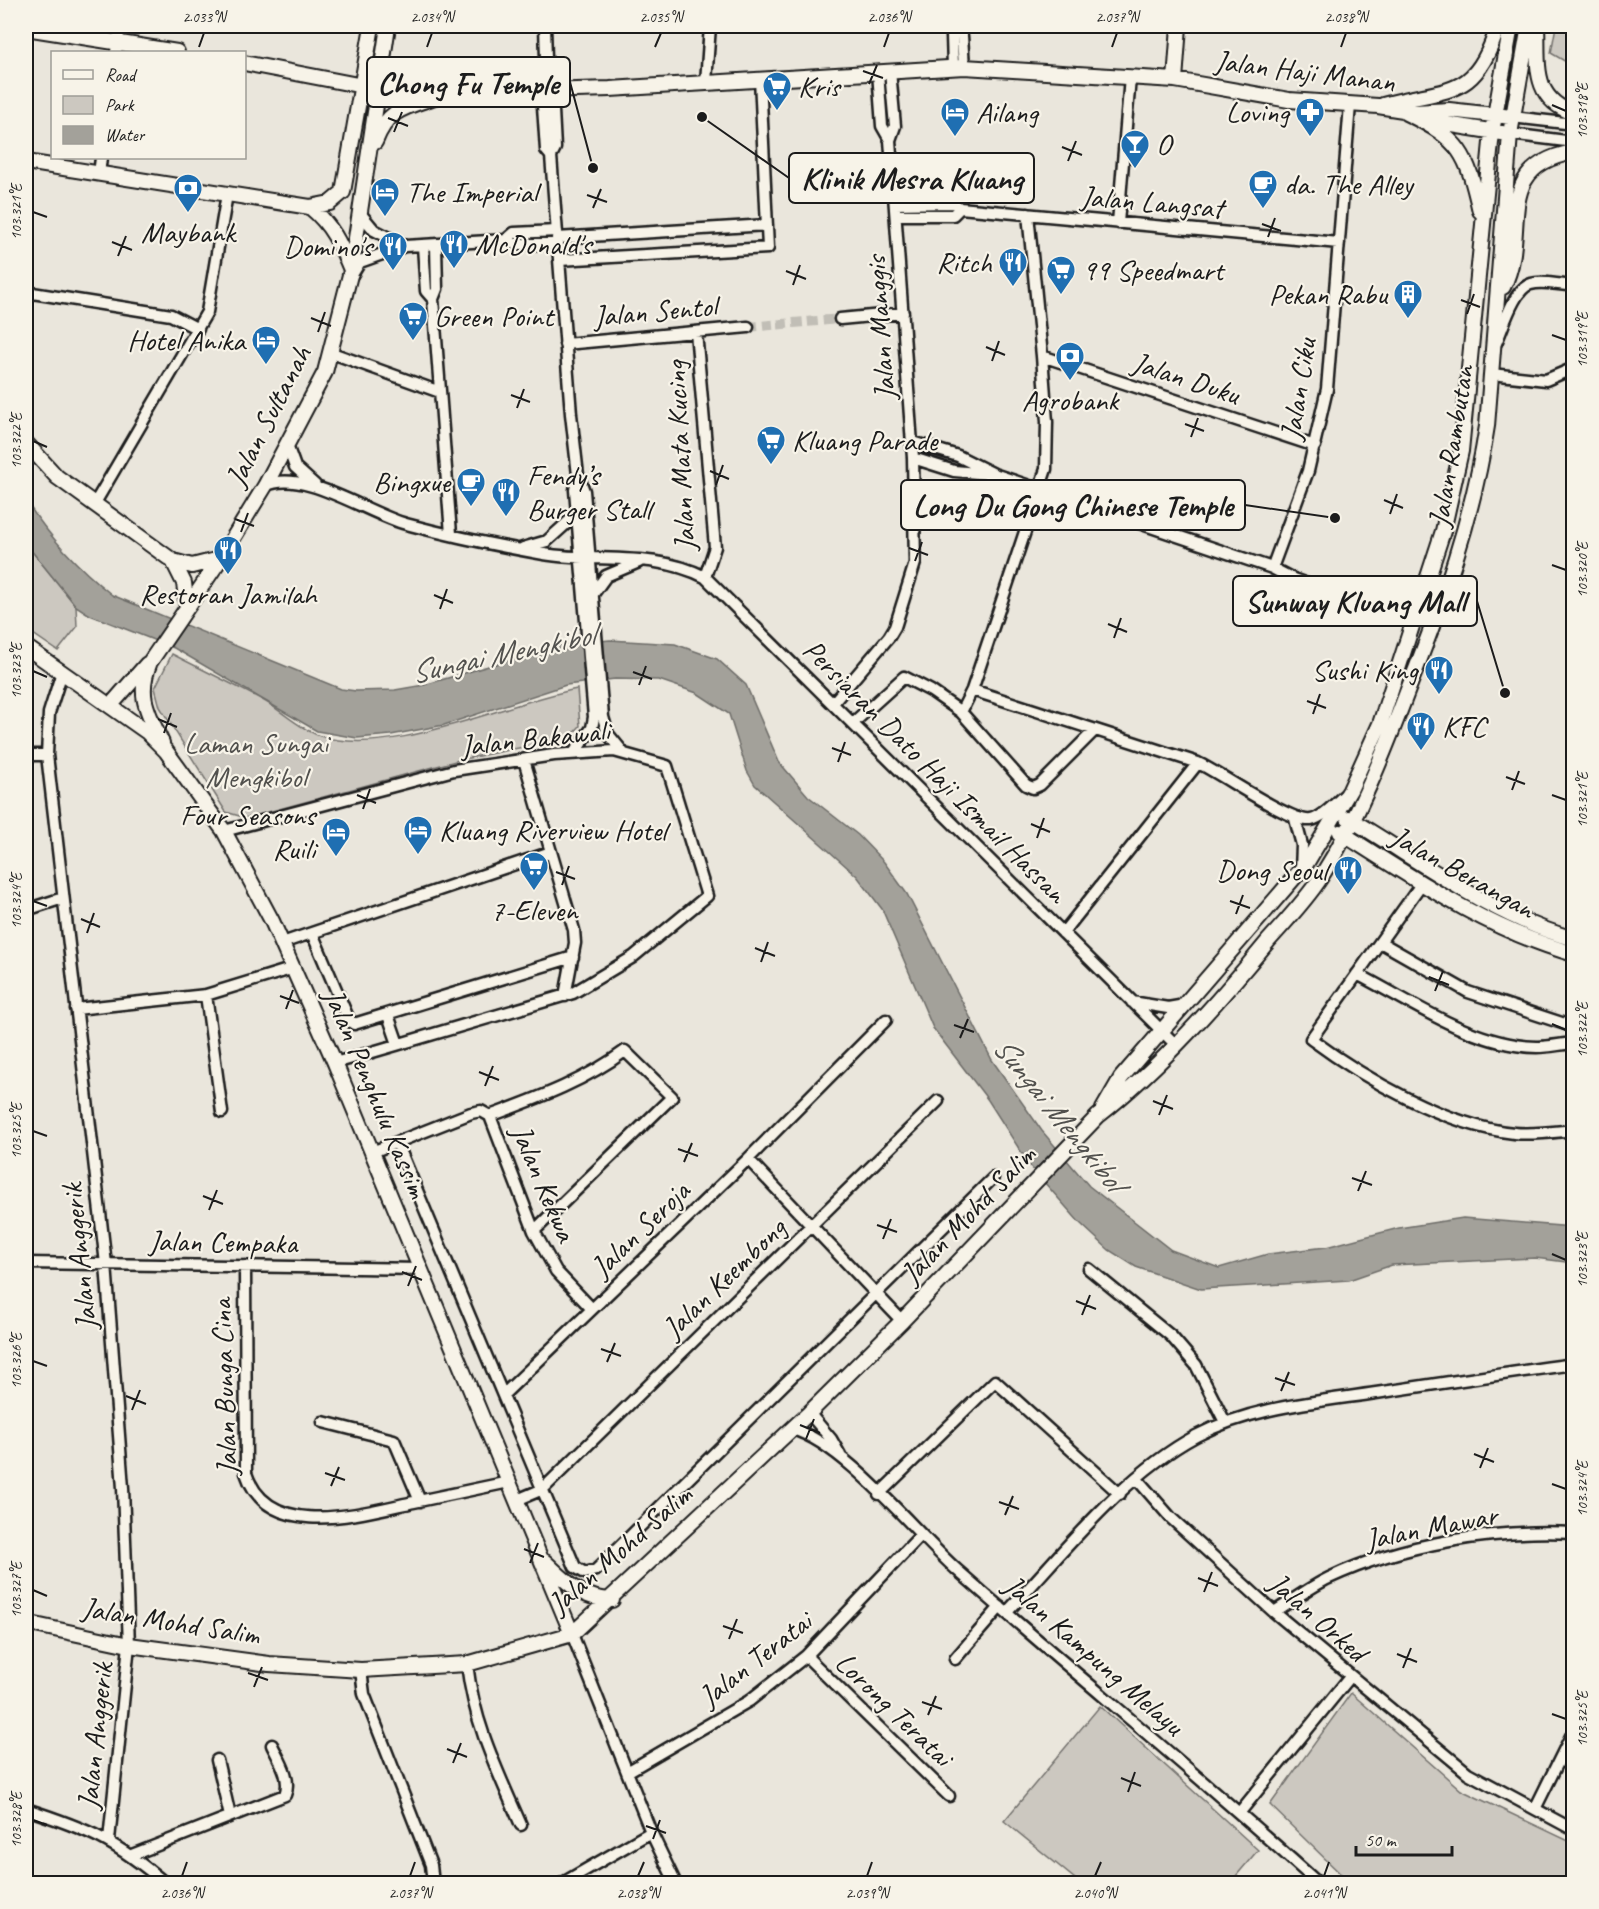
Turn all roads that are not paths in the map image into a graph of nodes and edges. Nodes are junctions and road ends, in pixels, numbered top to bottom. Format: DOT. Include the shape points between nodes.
graph roads {
  1 [pos="120,26"];
  2 [pos="372,26"];
  3 [pos="388,26"];
  4 [pos="545,26"];
  5 [pos="710,26"];
  6 [pos="1179,26"];
  7 [pos="1498,26"];
  8 [pos="1511,26"];
  9 [pos="1529,26"];
  10 [pos="1537,26"];
  11 [pos="958,27"];
  12 [pos="26,28"];
  13 [pos="117,48"];
  14 [pos="162,51"];
  15 [pos="246,63"];
  16 [pos="958,67"];
  17 [pos="884,71"];
  18 [pos="1130,77"];
  19 [pos="760,79"];
  20 [pos="1175,80"];
  21 [pos="706,82"];
  22 [pos="363,86"];
  23 [pos="377,88"];
  24 [pos="547,91"];
  25 [pos="442,94"];
  26 [pos="1350,105"];
  27 [pos="1378,106"];
  28 [pos="1398,110"];
  29 [pos="1416,112"];
  30 [pos="1574,113"];
  31 [pos="1495,114"];
  32 [pos="1512,117"];
  33 [pos="1574,124"];
  34 [pos="1492,132"];
  35 [pos="1510,134"];
  36 [pos="1574,142"];
  37 [pos="1574,152"];
  38 [pos="101,159"];
  39 [pos="26,162"];
  40 [pos="367,166"];
  41 [pos="99,174"];
  42 [pos="227,194"];
  43 [pos="310,207"];
  44 [pos="895,209"];
  45 [pos="360,213"];
  46 [pos="1029,214"];
  47 [pos="1118,223"];
  48 [pos="767,225"];
  49 [pos="1483,225"];
  50 [pos="557,238"];
  51 [pos="1339,243"];
  52 [pos="436,245"];
  53 [pos="405,246"];
  54 [pos="423,246"];
  55 [pos="559,260"];
  56 [pos="350,276"];
  57 [pos="1574,285"];
  58 [pos="26,292"];
  59 [pos="1497,298"];
  60 [pos="433,299"];
  61 [pos="903,313"];
  62 [pos="840,319"];
  63 [pos="748,327"];
  64 [pos="198,330"];
  65 [pos="696,332"];
  66 [pos="566,344"];
  67 [pos="1494,348"];
  68 [pos="332,353"];
  69 [pos="1042,356"];
  70 [pos="1574,368"];
  71 [pos="1491,374"];
  72 [pos="440,392"];
  73 [pos="912,442"];
  74 [pos="26,443"];
  75 [pos="1315,446"];
  76 [pos="288,448"];
  77 [pos="913,458"];
  78 [pos="994,474"];
  79 [pos="578,475"];
  80 [pos="265,486"];
  81 [pos="317,488"];
  82 [pos="1040,490"];
  83 [pos="95,503"];
  84 [pos="577,514"];
  85 [pos="451,534"];
  86 [pos="520,549"];
  87 [pos="585,557"];
  88 [pos="221,558"];
  89 [pos="645,560"];
  90 [pos="173,561"];
  91 [pos="1272,568"];
  92 [pos="705,577"];
  93 [pos="591,599"];
  94 [pos="188,607"];
  95 [pos="1413,621"];
  96 [pos="26,647"];
  97 [pos="150,662"];
  98 [pos="62,672"];
  99 [pos="972,690"];
  100 [pos="833,703"];
  101 [pos="111,705"];
  102 [pos="961,712"];
  103 [pos="599,717"];
  104 [pos="853,723"];
  105 [pos="1095,730"];
  106 [pos="166,751"];
  107 [pos="622,751"];
  108 [pos="574,753"];
  109 [pos="26,755"];
  110 [pos="47,755"];
  111 [pos="524,760"];
  112 [pos="1198,763"];
  113 [pos="1350,790"];
  114 [pos="1338,812"];
  115 [pos="1295,819"];
  116 [pos="1354,821"];
  117 [pos="1330,826"];
  118 [pos="224,831"];
  119 [pos="1346,836"];
  120 [pos="551,852"];
  121 [pos="1301,871"];
  122 [pos="1422,883"];
  123 [pos="63,898"];
  124 [pos="26,910"];
  125 [pos="312,933"];
  126 [pos="1063,933"];
  127 [pos="1574,939"];
  128 [pos="1380,942"];
  129 [pos="282,943"];
  130 [pos="1574,954"];
  131 [pos="573,957"];
  132 [pos="294,968"];
  133 [pos="1357,974"];
  134 [pos="206,994"];
  135 [pos="565,996"];
  136 [pos="1132,1002"];
  137 [pos="1186,1005"];
  138 [pos="76,1009"];
  139 [pos="388,1015"];
  140 [pos="886,1020"];
  141 [pos="1574,1027"];
  142 [pos="1161,1032"];
  143 [pos="1574,1043"];
  144 [pos="398,1044"];
  145 [pos="1175,1044"];
  146 [pos="335,1063"];
  147 [pos="938,1101"];
  148 [pos="222,1112"];
  149 [pos="490,1116"];
  150 [pos="1098,1116"];
  151 [pos="1574,1130"];
  152 [pos="397,1143"];
  153 [pos="372,1152"];
  154 [pos="748,1159"];
  155 [pos="993,1178"];
  156 [pos="811,1227"];
  157 [pos="534,1231"];
  158 [pos="26,1263"];
  159 [pos="106,1264"];
  160 [pos="245,1266"];
  161 [pos="421,1269"];
  162 [pos="1089,1269"];
  163 [pos="876,1294"];
  164 [pos="592,1309"];
  165 [pos="902,1321"];
  166 [pos="1574,1364"];
  167 [pos="503,1395"];
  168 [pos="809,1413"];
  169 [pos="323,1422"];
  170 [pos="1225,1422"];
  171 [pos="792,1429"];
  172 [pos="842,1458"];
  173 [pos="1137,1479"];
  174 [pos="509,1482"];
  175 [pos="543,1489"];
  176 [pos="879,1494"];
  177 [pos="1120,1494"];
  178 [pos="517,1500"];
  179 [pos="420,1501"];
  180 [pos="1574,1533"];
  181 [pos="921,1535"];
  182 [pos="540,1557"];
  183 [pos="585,1573"];
  184 [pos="612,1600"];
  185 [pos="1004,1610"];
  186 [pos="1274,1612"];
  187 [pos="26,1623"];
  188 [pos="572,1634"];
  189 [pos="129,1645"];
  190 [pos="806,1656"];
  191 [pos="954,1659"];
  192 [pos="467,1664"];
  193 [pos="361,1670"];
  194 [pos="1350,1677"];
  195 [pos="1574,1730"];
  196 [pos="272,1744"];
  197 [pos="217,1760"];
  198 [pos="627,1772"];
  199 [pos="949,1796"];
  200 [pos="26,1809"];
  201 [pos="1535,1809"];
  202 [pos="1240,1812"];
  203 [pos="230,1816"];
  204 [pos="521,1825"];
  205 [pos="1574,1830"];
  206 [pos="651,1832"];
  207 [pos="109,1840"];
  208 [pos="132,1855"];
  209 [pos="166,1884"];
  210 [pos="433,1884"];
  211 [pos="561,1884"];
  212 [pos="676,1884"];
  213 [pos="1319,1884"];
  1 -- 13 [label="street"];
  2 -- 22 [label="street"];
  3 -- 23 [label="street, Jalan Sultanah"];
  4 -- 24 [label="street"];
  5 -- 21 [label="street"];
  6 -- 20 [label="street"];
  7 -- 27 [label="street" via="1479,71 1461,85"];
  8 -- 31 [label="street, Jalan Rambutan"];
  9 -- 32 [label="street, Jalan Rambutan"];
  10 -- 30 [label="street" via="1537,71 1544,90"];
  11 -- 16 [label="street" via="962,36"];
  12 -- 13 [label="street"];
  13 -- 14 [label="street"];
  15 -- 22 [label="street, Jalan Haji Manan"];
  16 -- 17 [label="street, Jalan Haji Manan"];
  16 -- 18 [label="street, Jalan Haji Manan"];
  17 -- 19 [label="street, Jalan Haji Manan"];
  17 -- 44 [label="street, Jalan Manggis" via="882,126 890,140"];
  18 -- 20 [label="street, Jalan Haji Manan"];
  18 -- 47 [label="street"];
  19 -- 21 [label="street, Jalan Haji Manan"];
  19 -- 48 [label="street"];
  20 -- 26 [label="street, Jalan Haji Manan" via="1289,100"];
  21 -- 24 [label="street, Jalan Haji Manan"];
  22 -- 23 [label="street, Jalan Haji Manan"];
  22 -- 43 [label="street" via="343,192 330,203"];
  23 -- 25 [label="street, Jalan Haji Manan"];
  23 -- 40 [label="street, Jalan Sultanah"];
  24 -- 25 [label="street, Jalan Haji Manan"];
  24 -- 50 [label="street" via="555,148 551,156"];
  25 -- 40 [label="street" via="387,117"];
  26 -- 27 [label="street, Jalan Haji Manan"];
  26 -- 51 [label="street, Jalan Ciku"];
  27 -- 28 [label="street, Jalan Haji Manan"];
  28 -- 29 [label="street, Jalan Haji Manan"];
  28 -- 49 [label="street" via="1436,127 1463,154 1472,173"];
  29 -- 31 [label="street, Jalan Haji Manan"];
  29 -- 34 [label="street, Jalan Haji Manan" via="1446,124"];
  31 -- 32 [label="street, Jalan Haji Manan"];
  31 -- 34 [label="street, Jalan Rambutan"];
  32 -- 33 [label="street, Jalan Haji Manan"];
  32 -- 35 [label="street, Jalan Rambutan"];
  34 -- 35 [label="street, Jalan Haji Manan"];
  34 -- 49 [label="street, Jalan Rambutan"];
  35 -- 36 [label="street, Jalan Haji Manan"];
  35 -- 59 [label="street, Jalan Rambutan"];
  37 -- 59 [label="street" via="1533,167 1523,181 1517,199 1511,262"];
  38 -- 41 [label="street"];
  39 -- 41 [label="street"];
  40 -- 45 [label="street, Jalan Sultanah"];
  41 -- 42 [label="street"];
  42 -- 43 [label="street"];
  42 -- 64 [label="street" via="209,306"];
  43 -- 56 [label="street" via="333,230"];
  44 -- 46 [label="street, Jalan Langsat" via="954,203 960,208"];
  44 -- 61 [label="street, Jalan Manggis"];
  45 -- 53 [label="street" via="374,230"];
  45 -- 56 [label="street, Jalan Sultanah"];
  46 -- 47 [label="street, Jalan Langsat"];
  46 -- 69 [label="street"];
  47 -- 51 [label="street, Jalan Langsat"];
  48 -- 50 [label="street"];
  48 -- 55 [label="street" via="768,248"];
  49 -- 95 [label="street, Jalan Rambutan" via="1461,452 1452,498"];
  50 -- 52 [label="street" via="514,233 506,240"];
  50 -- 55 [label="street"];
  51 -- 75 [label="street, Jalan Ciku" via="1327,389"];
  52 -- 54 [label="street"];
  52 -- 60 [label="street" via="437,289"];
  53 -- 54 [label="street"];
  53 -- 56 [label="street" via="360,262"];
  54 -- 60 [label="street" via="426,291"];
  55 -- 66 [label="street"];
  56 -- 68 [label="street, Jalan Sultanah"];
  57 -- 67 [label="street" via="1531,284 1523,288 1516,295"];
  58 -- 64 [label="street" via="171,315"];
  59 -- 67 [label="street, Jalan Rambutan"];
  60 -- 72 [label="street"];
  61 -- 62 [label="street"];
  61 -- 73 [label="street, Jalan Manggis"];
  63 -- 65 [label="street, Jalan Sentol"];
  64 -- 83 [label="street"];
  65 -- 66 [label="street, Jalan Sentol"];
  65 -- 92 [label="street, Jalan Mata Kucing" via="715,547"];
  66 -- 79 [label="street"];
  67 -- 71 [label="street, Jalan Rambutan"];
  68 -- 72 [label="street"];
  68 -- 76 [label="street, Jalan Sultanah"];
  69 -- 75 [label="street, Jalan Duku"];
  69 -- 82 [label="street" via="1047,422 1046,469"];
  70 -- 71 [label="street" via="1546,380"];
  71 -- 116 [label="street, Jalan Rambutan" via="1480,468 1460,552 1383,756"];
  72 -- 85 [label="street"];
  73 -- 77 [label="street, Jalan Manggis"];
  73 -- 78 [label="street" via="958,456"];
  74 -- 83 [label="street" via="57,477"];
  75 -- 91 [label="street, Jalan Ciku"];
  76 -- 80 [label="street, Jalan Sultanah"];
  76 -- 81 [label="street" via="295,467"];
  77 -- 78 [label="street" via="954,471"];
  77 -- 100 [label="street, Jalan Manggis" via="917,552 901,609 889,637"];
  78 -- 82 [label="street"];
  79 -- 84 [label="street"];
  79 -- 87 [label="street" via="584,491"];
  80 -- 81 [label="street" via="275,481"];
  80 -- 88 [label="street, Jalan Sultanah"];
  81 -- 85 [label="street, Persiaran Dato Haji Ismail Hassan" via="396,521"];
  82 -- 91 [label="street"];
  82 -- 99 [label="street"];
  83 -- 90 [label="street"];
  84 -- 86 [label="street" via="547,541"];
  84 -- 87 [label="street"];
  85 -- 86 [label="street, Persiaran Dato Haji Ismail Hassan"];
  86 -- 87 [label="street, Persiaran Dato Haji Ismail Hassan"];
  87 -- 89 [label="street, Persiaran Dato Haji Ismail Hassan"];
  87 -- 93 [label="street"];
  88 -- 90 [label="street" via="192,566"];
  88 -- 94 [label="street, Jalan Sultanah"];
  89 -- 92 [label="street, Persiaran Dato Haji Ismail Hassan" via="685,568"];
  89 -- 93 [label="street" via="606,576"];
  90 -- 94 [label="street" via="182,577"];
  91 -- 95 [label="street"];
  92 -- 100 [label="street, Persiaran Dato Haji Ismail Hassan"];
  93 -- 103 [label="street"];
  94 -- 97 [label="street, Jalan Sultanah"];
  95 -- 113 [label="street, Jalan Rambutan" via="1380,724"];
  96 -- 98 [label="street, Jalan Penghulu Kassim"];
  97 -- 101 [label="street, Jalan Sultanah"];
  97 -- 106 [label="street, Jalan Sultanah" via="143,678 143,697"];
  98 -- 101 [label="street, Jalan Penghulu Kassim"];
  98 -- 110 [label="street, Jalan Anggerik" via="49,713"];
  99 -- 102 [label="street"];
  99 -- 105 [label="street"];
  100 -- 104 [label="street, Persiaran Dato Haji Ismail Hassan"];
  101 -- 106 [label="street, Jalan Penghulu Kassim"];
  102 -- 104 [label="street" via="904,677"];
  102 -- 105 [label="street" via="1026,785 1033,788"];
  103 -- 107 [label="street"];
  103 -- 108 [label="street"];
  104 -- 126 [label="street, Persiaran Dato Haji Ismail Hassan"];
  105 -- 112 [label="street"];
  106 -- 118 [label="street, Jalan Penghulu Kassim"];
  107 -- 108 [label="street, Jalan Bakawali"];
  107 -- 135 [label="street, Jalan Bakawali" via="667,766 707,896 633,957"];
  108 -- 111 [label="street, Jalan Bakawali"];
  109 -- 110 [label="street"];
  110 -- 123 [label="street, Jalan Anggerik"];
  111 -- 118 [label="street, Jalan Bakawali" via="454,770"];
  111 -- 120 [label="street"];
  112 -- 115 [label="street"];
  112 -- 126 [label="street"];
  113 -- 114 [label="street, Jalan Rambutan"];
  113 -- 115 [label="street" via="1311,820"];
  114 -- 116 [label="street, Jalan Berangan"];
  114 -- 117 [label="street, Jalan Rambutan"];
  115 -- 121 [label="street" via="1302,845"];
  116 -- 119 [label="street, Jalan Rambutan"];
  116 -- 127 [label="street, Jalan Berangan" via="1456,884 1542,930"];
  117 -- 119 [label="street, Jalan Berangan"];
  117 -- 121 [label="street, Jalan Rambutan"];
  118 -- 129 [label="street, Jalan Penghulu Kassim"];
  119 -- 122 [label="street, Jalan Berangan"];
  119 -- 145 [label="street, Jalan Rambutan" via="1316,885"];
  120 -- 125 [label="street"];
  120 -- 131 [label="street" via="574,930"];
  121 -- 137 [label="street, Jalan Rambutan"];
  122 -- 128 [label="street"];
  122 -- 130 [label="street, Jalan Berangan" via="1489,922 1537,944"];
  123 -- 124 [label="street"];
  123 -- 138 [label="street, Jalan Anggerik"];
  125 -- 129 [label="street"];
  125 -- 139 [label="street" via="349,1020 359,1024"];
  126 -- 136 [label="street, Persiaran Dato Haji Ismail Hassan"];
  128 -- 133 [label="street"];
  128 -- 141 [label="street" via="1468,992"];
  129 -- 132 [label="street, Jalan Penghulu Kassim"];
  131 -- 135 [label="street"];
  131 -- 139 [label="street"];
  132 -- 134 [label="street"];
  132 -- 146 [label="street, Jalan Penghulu Kassim"];
  133 -- 143 [label="street" via="1475,1034 1537,1047"];
  133 -- 151 [label="street" via="1311,1039 1360,1074 1460,1119 1515,1133"];
  134 -- 138 [label="street"];
  134 -- 148 [label="street"];
  135 -- 144 [label="street, Jalan Bakawali"];
  136 -- 137 [label="street" via="1168,1008"];
  136 -- 142 [label="street, Persiaran Dato Haji Ismail Hassan"];
  137 -- 142 [label="street, Jalan Rambutan"];
  138 -- 159 [label="street, Jalan Anggerik"];
  139 -- 144 [label="street"];
  140 -- 154 [label="street, Jalan Seroja"];
  142 -- 145 [label="street, Persiaran Dato Haji Ismail Hassan"];
  142 -- 150 [label="street, Jalan Mohd Salim" via="1121,1078"];
  144 -- 146 [label="street, Jalan Bakawali"];
  145 -- 150 [label="street, Jalan Mohd Salim" via="1131,1090"];
  146 -- 153 [label="street, Jalan Penghulu Kassim"];
  147 -- 156 [label="street, Jalan Keembong"];
  149 -- 152 [label="street, Jalan Kekwa" via="471,1113"];
  149 -- 157 [label="street, Jalan Kekwa"];
  149 -- 157 [label="street" via="570,1086 625,1051 672,1097"];
  150 -- 165 [label="street, Jalan Mohd Salim"];
  152 -- 153 [label="street, Jalan Kekwa"];
  152 -- 167 [label="street, Jalan Penghulu Kassim"];
  153 -- 161 [label="street, Jalan Penghulu Kassim"];
  154 -- 156 [label="street"];
  154 -- 164 [label="street, Jalan Seroja"];
  155 -- 163 [label="street, Jalan Mohd Salim"];
  156 -- 163 [label="street"];
  156 -- 175 [label="street, Jalan Keembong"];
  157 -- 164 [label="street, Jalan Kekwa" via="556,1271"];
  158 -- 159 [label="street, Jalan Cempaka"];
  159 -- 160 [label="street, Jalan Cempaka"];
  159 -- 189 [label="street, Jalan Anggerik" via="123,1488"];
  160 -- 161 [label="street, Jalan Cempaka"];
  160 -- 179 [label="street, Jalan Bunga Cina" via="246,1473 258,1498 284,1513 318,1519"];
  161 -- 174 [label="street, Jalan Penghulu Kassim"];
  162 -- 170 [label="street" via="1172,1336 1196,1365"];
  163 -- 165 [label="street"];
  163 -- 183 [label="street, Jalan Mohd Salim" via="596,1570"];
  164 -- 167 [label="street, Jalan Seroja"];
  165 -- 168 [label="street, Jalan Mohd Salim"];
  166 -- 170 [label="street" via="1322,1400"];
  167 -- 175 [label="street, Jalan Penghulu Kassim"];
  168 -- 171 [label="street, Jalan Mohd Salim"];
  168 -- 172 [label="street, Jalan Kampung Melayu"];
  169 -- 179 [label="street" via="394,1440"];
  170 -- 173 [label="street" via="1194,1437"];
  171 -- 172 [label="street, Jalan Kampung Melayu"];
  171 -- 184 [label="street, Jalan Mohd Salim"];
  172 -- 176 [label="street, Jalan Kampung Melayu"];
  173 -- 177 [label="street"];
  173 -- 186 [label="street, Jalan Orked" via="1171,1518"];
  174 -- 178 [label="street, Jalan Penghulu Kassim"];
  174 -- 179 [label="street, Jalan Bunga Cina"];
  175 -- 178 [label="street"];
  175 -- 183 [label="street, Jalan Penghulu Kassim" via="575,1567"];
  176 -- 177 [label="street" via="995,1381"];
  176 -- 181 [label="street, Jalan Kampung Melayu"];
  177 -- 185 [label="street"];
  178 -- 182 [label="street, Jalan Penghulu Kassim"];
  180 -- 186 [label="street, Jalan Mawar" via="1545,1532 1448,1542 1389,1554 1327,1579"];
  181 -- 185 [label="street, Jalan Kampung Melayu"];
  181 -- 190 [label="street, Jalan Teratai"];
  182 -- 184 [label="street" via="578,1592 598,1600"];
  182 -- 188 [label="street, Jalan Penghulu Kassim"];
  184 -- 188 [label="street, Jalan Mohd Salim"];
  185 -- 191 [label="street"];
  185 -- 202 [label="street, Jalan Kampung Melayu"];
  186 -- 194 [label="street, Jalan Orked"];
  187 -- 189 [label="street, Jalan Mohd Salim"];
  188 -- 192 [label="street, Jalan Mohd Salim"];
  188 -- 198 [label="street"];
  189 -- 193 [label="street, Jalan Mohd Salim" via="269,1664"];
  189 -- 207 [label="street, Jalan Anggerik"];
  190 -- 198 [label="street, Jalan Teratai" via="749,1701"];
  190 -- 199 [label="street, Lorong Teratai"];
  192 -- 193 [label="street, Jalan Mohd Salim"];
  192 -- 204 [label="street" via="471,1699 481,1733"];
  193 -- 210 [label="street" via="364,1694 431,1865"];
  194 -- 201 [label="street, Jalan Orked" via="1468,1773"];
  194 -- 202 [label="street"];
  195 -- 201 [label="street"];
  196 -- 203 [label="street" via="287,1780 285,1795"];
  197 -- 203 [label="street"];
  198 -- 206 [label="street"];
  200 -- 207 [label="street"];
  201 -- 205 [label="street, Jalan Orked"];
  202 -- 213 [label="street, Jalan Kampung Melayu"];
  203 -- 208 [label="street"];
  206 -- 211 [label="street"];
  206 -- 212 [label="street"];
  207 -- 208 [label="street"];
  208 -- 209 [label="street"];
}
